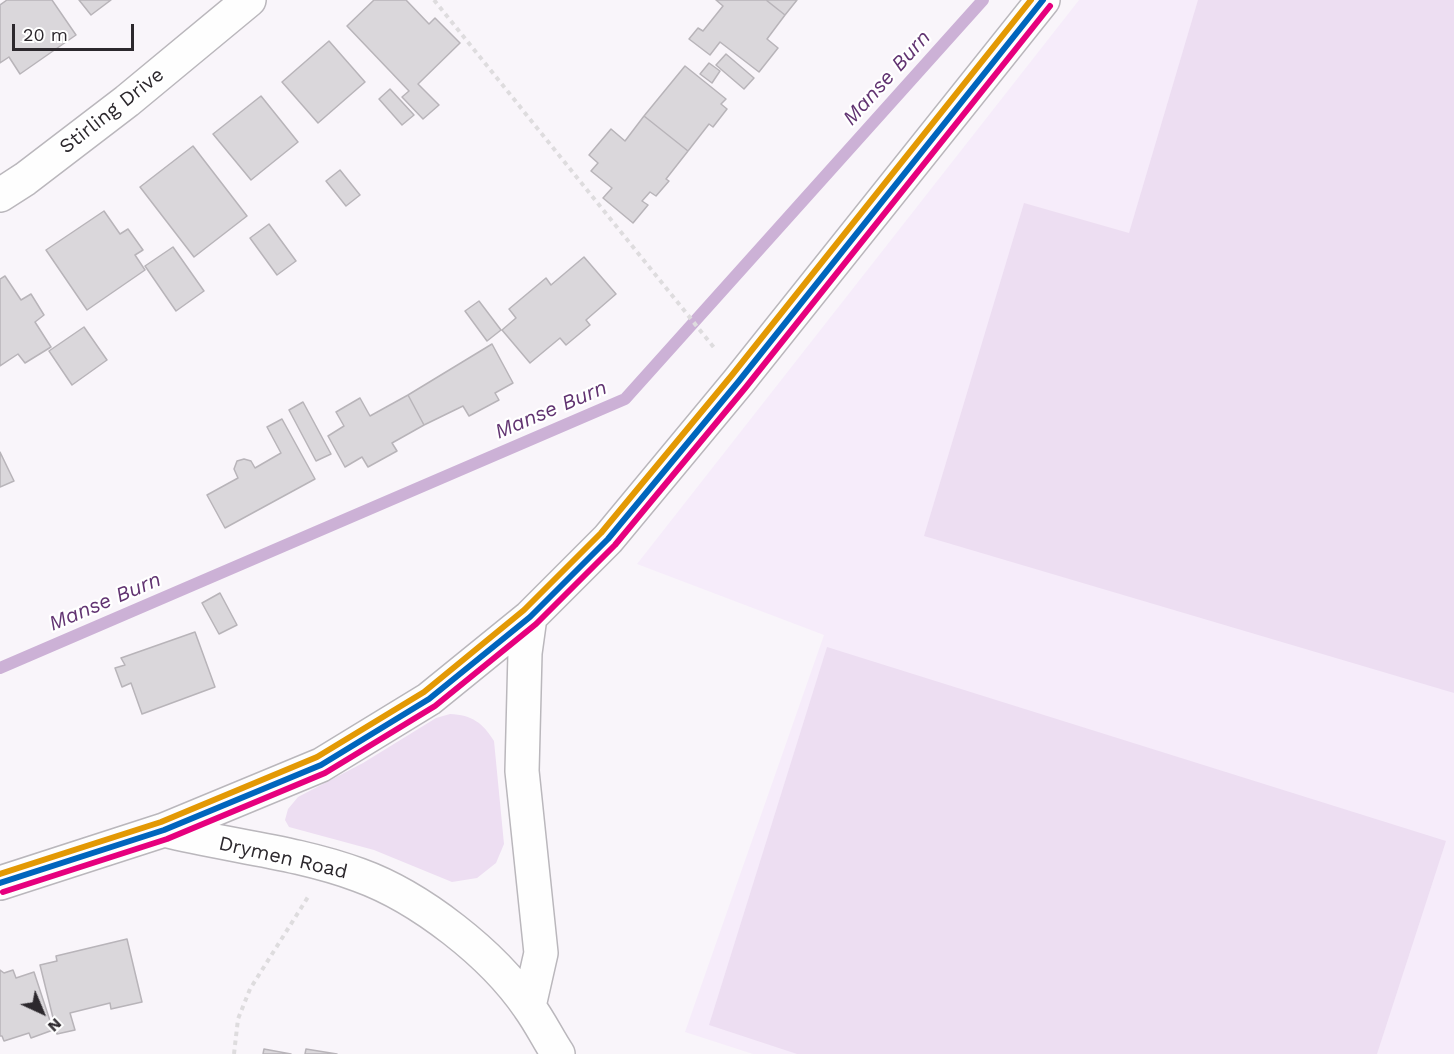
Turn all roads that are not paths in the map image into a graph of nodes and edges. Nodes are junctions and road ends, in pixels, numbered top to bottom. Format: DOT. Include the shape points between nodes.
graph roads {
  1 [pos="249,0"];
  2 [pos="1043,0"];
  3 [pos="0,195"];
  4 [pos="530,617"];
  5 [pos="165,830"];
  6 [pos="0,883"];
  7 [pos="529,1006"];
  8 [pos="558,1054"];
  1 -- 3 [label="main road, Stirling Drive" via="127,101"];
  2 -- 4 [label="main road" via="740,381 615,531"];
  4 -- 5 [label="main road" via="429,699 321,765"];
  4 -- 7 [label="main road" via="525,653 522,771 541,953"];
  5 -- 6 [label="main road"];
  5 -- 7 [label="main road, Drymen Road" via="360,875 407,898 454,930 502,974"];
  7 -- 8 [label="main road, Drymen Road"];
}
